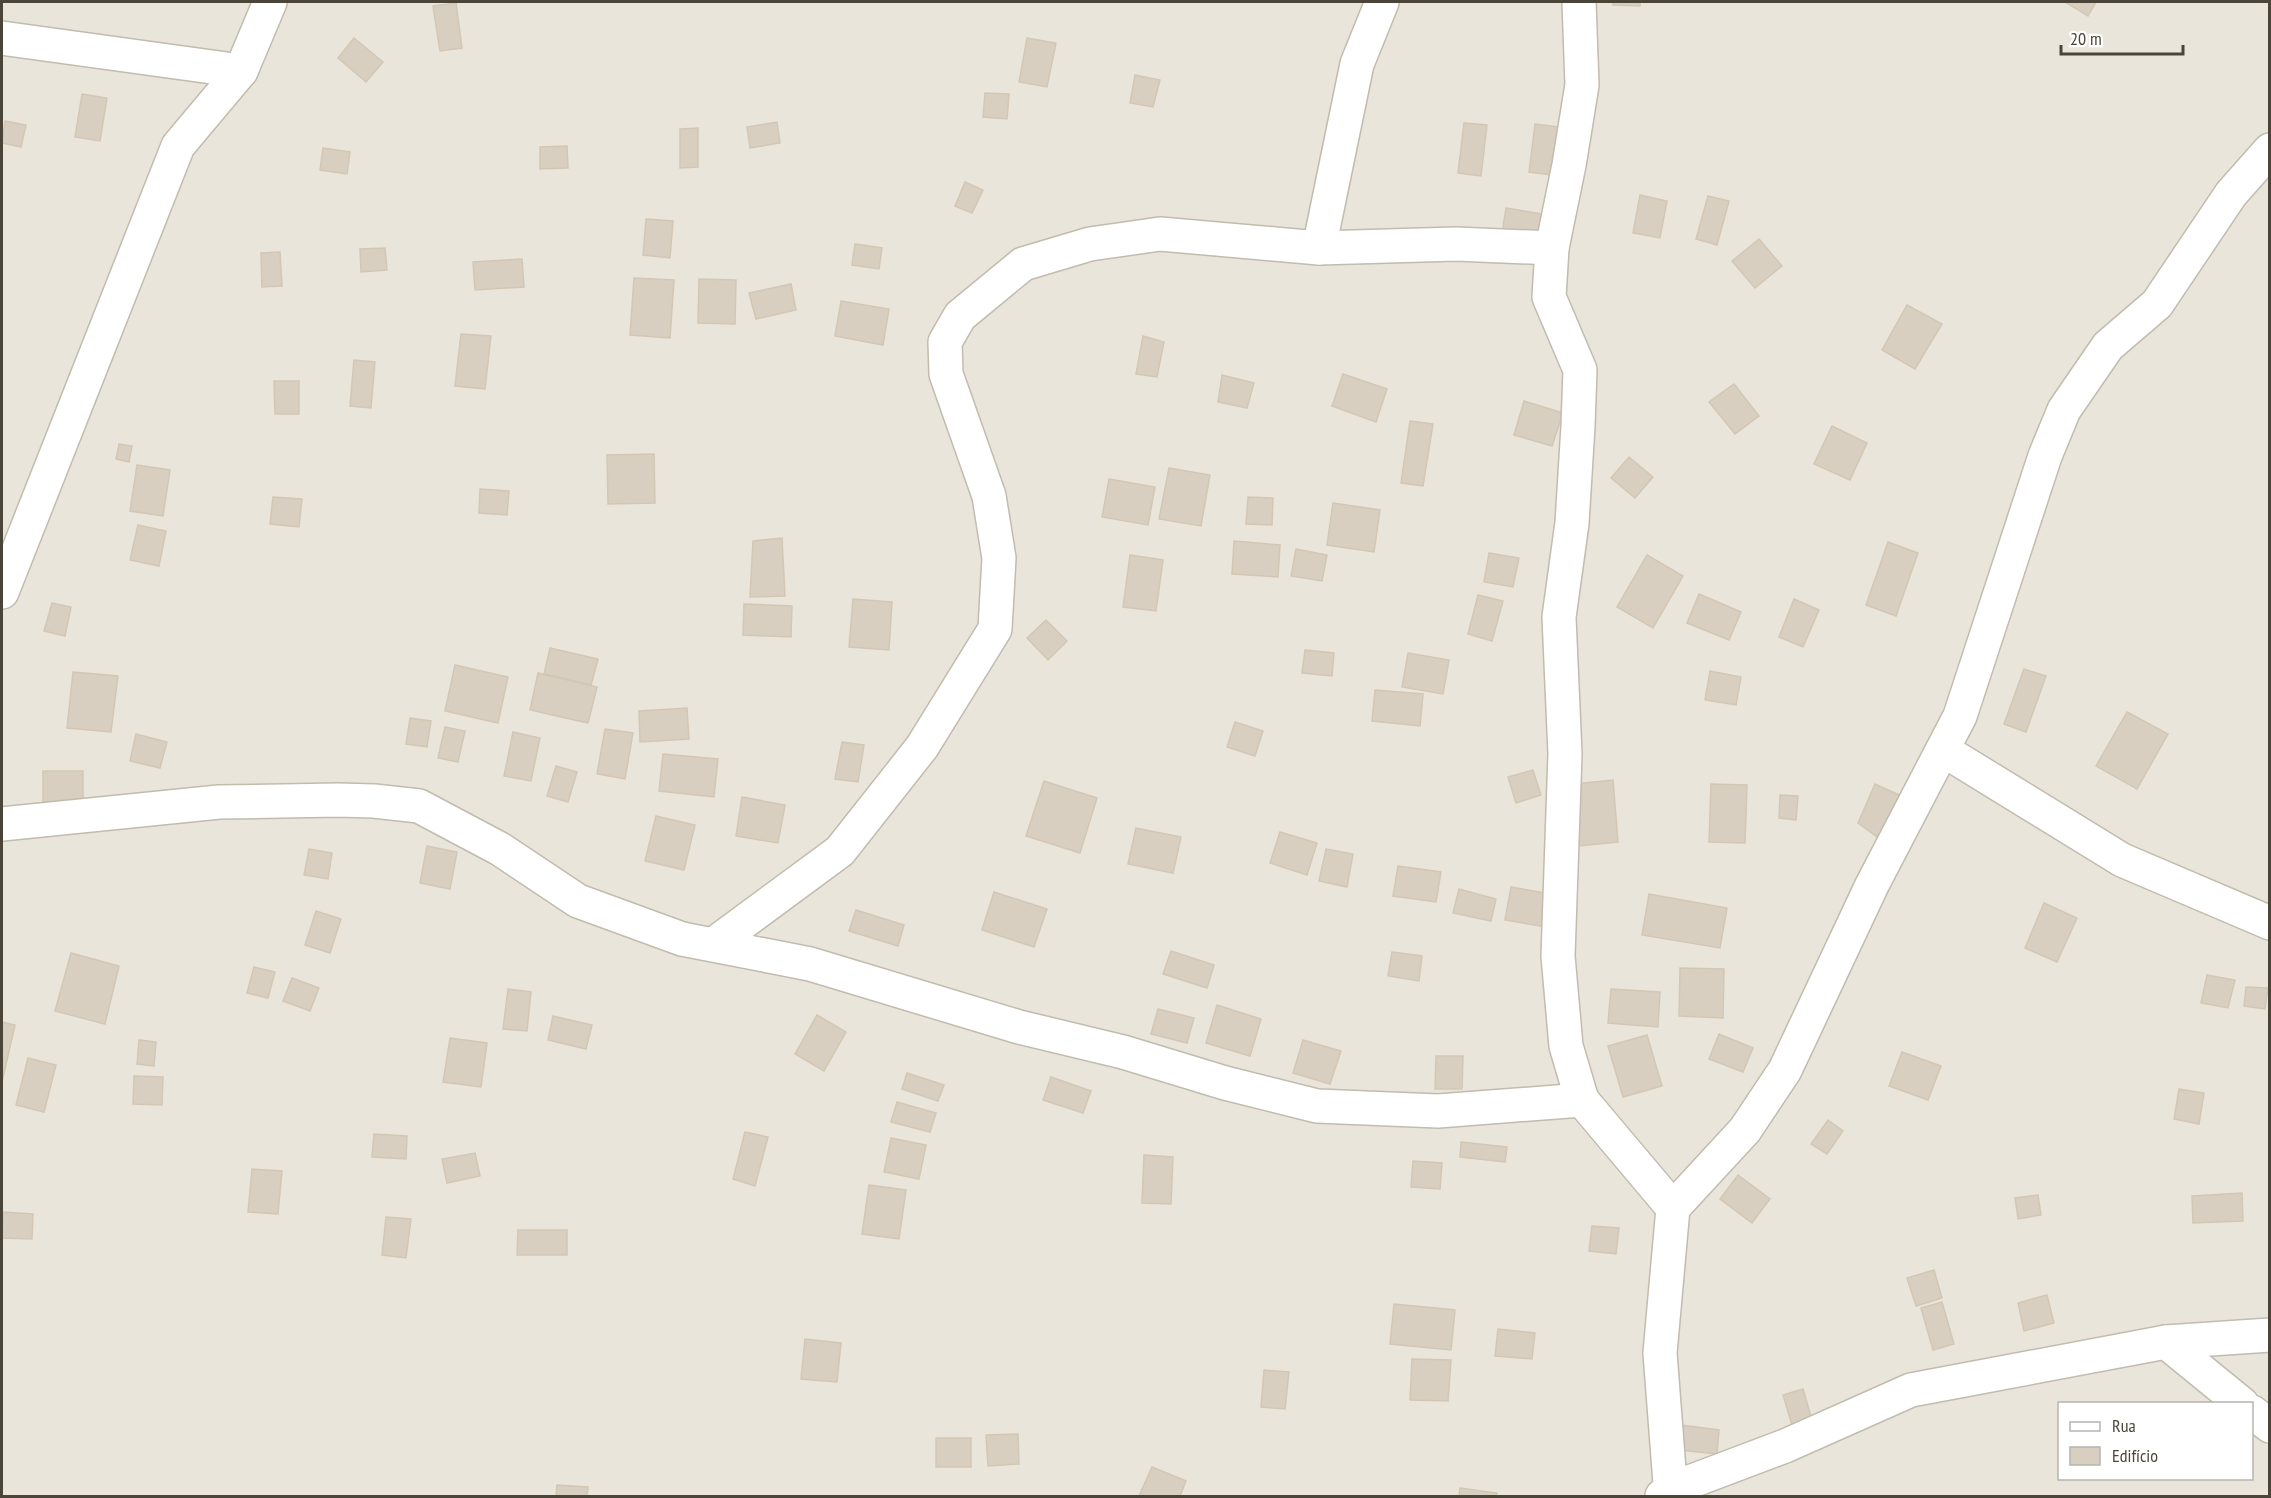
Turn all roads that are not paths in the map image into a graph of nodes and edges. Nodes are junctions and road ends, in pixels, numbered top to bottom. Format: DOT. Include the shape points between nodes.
graph roads {
  1 [pos="270,2"];
  2 [pos="1382,2"];
  3 [pos="1579,2"];
  4 [pos="2,38"];
  5 [pos="241,71"];
  6 [pos="2270,150"];
  7 [pos="1319,248"];
  8 [pos="1552,248"];
  9 [pos="2,591"];
  10 [pos="1943,750"];
  11 [pos="2,824"];
  12 [pos="2270,922"];
  13 [pos="714,944"];
  14 [pos="1582,1100"];
  15 [pos="1673,1208"];
  16 [pos="2270,1335"];
  17 [pos="2166,1342"];
  18 [pos="2240,1402"];
  19 [pos="2253,1413"];
  20 [pos="2270,1426"];
  21 [pos="1668,1494"];
  1 -- 5 [label="street"];
  2 -- 7 [label="street" via="1356,64"];
  3 -- 8 [label="street" via="1582,85"];
  4 -- 5 [label="street"];
  5 -- 9 [label="street" via="178,147"];
  6 -- 10 [label="street" via="2231,194 2157,304 2108,346 2064,410 2045,456 1960,716"];
  7 -- 8 [label="street" via="1455,244"];
  7 -- 13 [label="street" via="1160,234 1090,244 1023,264 960,316 945,342 946,374 989,496 999,558 995,629 922,747 840,851"];
  8 -- 14 [label="street" via="1549,297 1580,370 1572,523 1559,617 1565,754 1558,956 1566,1046"];
  10 -- 12 [label="street" via="2122,860"];
  10 -- 15 [label="street" via="1872,885 1785,1070 1745,1130"];
  11 -- 13 [label="street" via="219,802 338,800 419,806 500,849 578,901 682,939"];
  13 -- 14 [label="street" via="810,964 1019,1027 1317,1106 1438,1111"];
  14 -- 15 [label="street"];
  15 -- 21 [label="street" via="1660,1353"];
  16 -- 17 [label="street"];
  17 -- 18 [label="street"];
  17 -- 21 [label="street" via="1911,1390"];
  19 -- 20 [label="street"];
}
